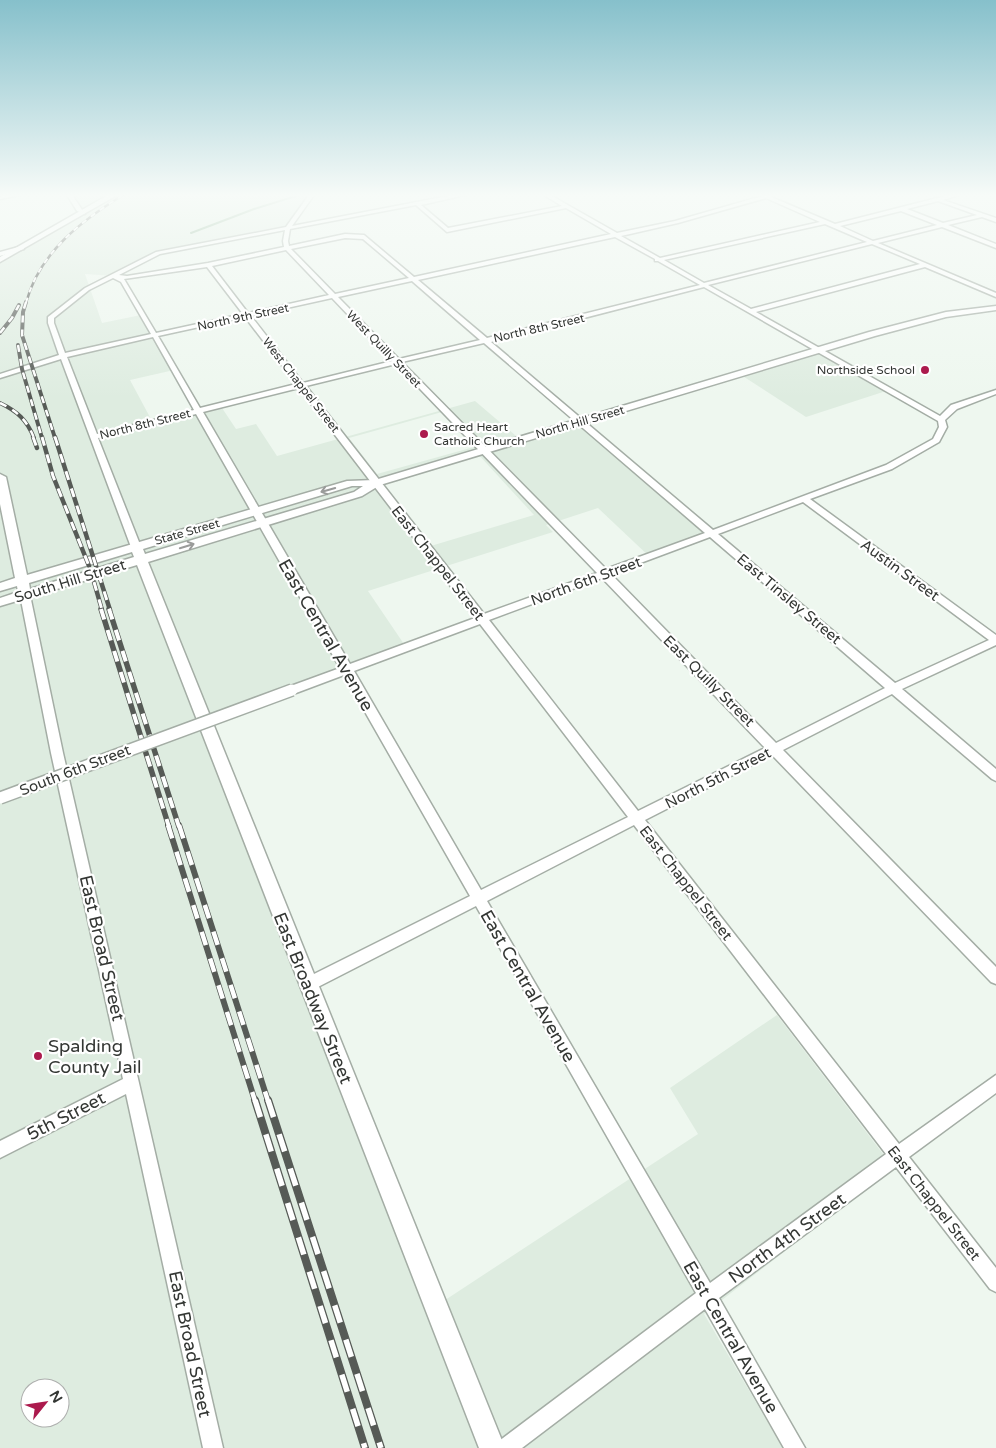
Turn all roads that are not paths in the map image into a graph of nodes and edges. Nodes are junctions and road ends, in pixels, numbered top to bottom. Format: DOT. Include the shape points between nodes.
graph roads {
  1 [pos="140,263"];
  2 [pos="219,263"];
  3 [pos="301,263"];
  4 [pos="394,263"];
  5 [pos="494,263"];
  6 [pos="661,263"];
  7 [pos="793,263"];
  8 [pos="921,263"];
  9 [pos="924,264"];
  10 [pos="208,265"];
  11 [pos="114,276"];
  12 [pos="415,280"];
  13 [pos="702,286"];
  14 [pos="996,295"];
  15 [pos="333,297"];
  16 [pos="996,308"];
  17 [pos="749,312"];
  18 [pos="247,316"];
  19 [pos="155,336"];
  20 [pos="486,340"];
  21 [pos="818,351"];
  22 [pos="62,356"];
  23 [pos="397,362"];
  24 [pos="0,376"];
  25 [pos="302,385"];
  26 [pos="996,392"];
  27 [pos="198,411"];
  28 [pos="941,420"];
  29 [pos="582,422"];
  30 [pos="93,437"];
  31 [pos="483,450"];
  32 [pos="0,477"];
  33 [pos="376,483"];
  34 [pos="804,500"];
  35 [pos="259,518"];
  36 [pos="713,534"];
  37 [pos="138,554"];
  38 [pos="604,574"];
  39 [pos="22,581"];
  40 [pos="0,587"];
  41 [pos="25,595"];
  42 [pos="0,602"];
  43 [pos="483,619"];
  44 [pos="996,641"];
  45 [pos="347,670"];
  46 [pos="894,688"];
  47 [pos="151,742"];
  48 [pos="775,748"];
  49 [pos="996,776"];
  50 [pos="0,798"];
  51 [pos="636,820"];
  52 [pos="478,899"];
  53 [pos="996,978"];
  54 [pos="307,985"];
  55 [pos="132,1083"];
  56 [pos="996,1083"];
  57 [pos="0,1150"];
  58 [pos="898,1157"];
  59 [pos="996,1283"];
  60 [pos="707,1296"];
  61 [pos="213,1448"];
  62 [pos="492,1448"];
  63 [pos="506,1448"];
  64 [pos="795,1448"];
  1 -- 11 [label="street"];
  2 -- 10 [label="street"];
  3 -- 15 [label="street, West Quilly Street"];
  4 -- 12 [label="street, East Tinsley Street"];
  5 -- 12 [label="street, North 9th Street"];
  6 -- 13 [label="street"];
  7 -- 13 [label="street, North 8th Street"];
  8 -- 9 [label="street"];
  9 -- 14 [label="street"];
  9 -- 17 [label="street"];
  10 -- 11 [label="street" via="127,278"];
  10 -- 18 [label="street, West Chappel Street"];
  11 -- 19 [label="street, East Central Avenue" via="123,281"];
  11 -- 22 [label="street" via="87,289 51,317"];
  12 -- 15 [label="street, North 9th Street"];
  12 -- 20 [label="street, East Tinsley Street"];
  13 -- 17 [label="street"];
  13 -- 20 [label="street, North 8th Street"];
  15 -- 18 [label="street, North 9th Street"];
  15 -- 23 [label="street, West Quilly Street"];
  16 -- 21 [label="main road, North Hill Street" via="916,322"];
  17 -- 21 [label="street"];
  18 -- 19 [label="street, North 9th Street"];
  18 -- 25 [label="street, West Chappel Street"];
  19 -- 22 [label="street, North 9th Street"];
  19 -- 27 [label="street, East Central Avenue"];
  20 -- 23 [label="street, North 8th Street"];
  20 -- 29 [label="street, East Tinsley Street"];
  21 -- 28 [label="street"];
  21 -- 29 [label="main road, North Hill Street"];
  22 -- 24 [label="street, North 9th Street"];
  22 -- 30 [label="street"];
  23 -- 25 [label="street, North 8th Street"];
  23 -- 31 [label="street, West Quilly Street"];
  25 -- 27 [label="street, North 8th Street"];
  25 -- 33 [label="street, West Chappel Street"];
  26 -- 28 [label="street" via="954,407"];
  27 -- 30 [label="street, North 8th Street"];
  27 -- 35 [label="street, East Central Avenue"];
  28 -- 34 [label="street, North 6th Street" via="943,427 936,440 915,454"];
  29 -- 31 [label="main road, North Hill Street"];
  29 -- 36 [label="street, East Tinsley Street"];
  30 -- 37 [label="street"];
  31 -- 33 [label="main road, North Hill Street"];
  31 -- 38 [label="street, East Quilly Street"];
  32 -- 39 [label="main road"];
  33 -- 35 [label="main road, North Hill Street" via="358,494"];
  33 -- 43 [label="street, East Chappel Street"];
  34 -- 36 [label="street, North 6th Street"];
  34 -- 44 [label="street, Austin Street"];
  35 -- 37 [label="main road, North Hill Street"];
  35 -- 45 [label="street, East Central Avenue"];
  36 -- 38 [label="street, North 6th Street"];
  36 -- 46 [label="street, East Tinsley Street"];
  37 -- 39 [label="main road, State Street"];
  37 -- 41 [label="main road, South Hill Street"];
  37 -- 54 [label="main road, East Broadway Street"];
  38 -- 43 [label="street, North 6th Street"];
  38 -- 48 [label="street, East Quilly Street"];
  39 -- 40 [label="main road, State Street"];
  39 -- 41 [label="main road"];
  41 -- 42 [label="main road, South Hill Street"];
  41 -- 55 [label="street, East Broad Street" via="57,753"];
  43 -- 45 [label="street, North 6th Street"];
  43 -- 51 [label="street, East Chappel Street"];
  44 -- 46 [label="street, North 5th Street"];
  45 -- 47 [label="street, North 6th Street, bridge"];
  45 -- 52 [label="street, East Central Avenue"];
  46 -- 48 [label="street, North 5th Street"];
  46 -- 49 [label="street, East Tinsley Street"];
  47 -- 50 [label="street, South 6th Street, bridge"];
  48 -- 51 [label="street, North 5th Street"];
  48 -- 53 [label="street, East Quilly Street"];
  51 -- 52 [label="street, North 5th Street"];
  51 -- 58 [label="street, East Chappel Street"];
  52 -- 54 [label="street, North 5th Street"];
  52 -- 60 [label="street, East Central Avenue"];
  54 -- 62 [label="main road, East Broadway Street"];
  55 -- 57 [label="street, 5th Street"];
  55 -- 61 [label="street, East Broad Street"];
  56 -- 58 [label="street, North 4th Street"];
  58 -- 59 [label="street, East Chappel Street"];
  58 -- 60 [label="street, North 4th Street"];
  60 -- 63 [label="street, North 4th Street"];
  60 -- 64 [label="street, East Central Avenue"];
}
